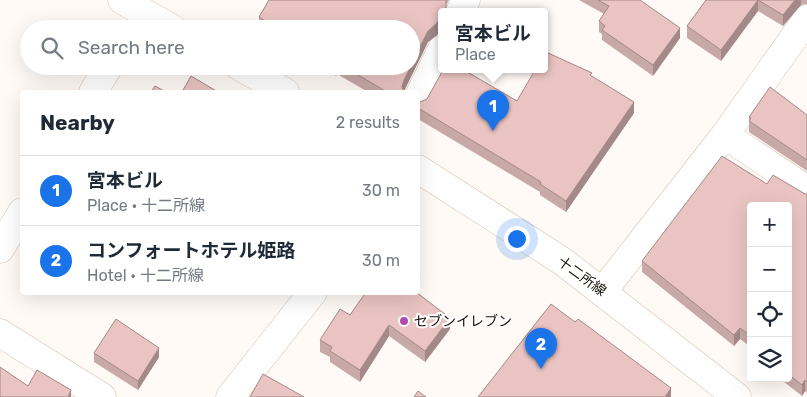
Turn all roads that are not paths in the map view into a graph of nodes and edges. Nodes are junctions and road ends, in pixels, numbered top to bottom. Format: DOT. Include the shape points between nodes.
graph roads {
  1 [pos="136,10"];
  2 [pos="807,19"];
  3 [pos="155,20"];
  4 [pos="438,57"];
  5 [pos="103,75"];
  6 [pos="255,75"];
  7 [pos="94,90"];
  8 [pos="281,90"];
  9 [pos="420,94"];
  10 [pos="725,135"];
  11 [pos="420,170"];
  12 [pos="807,190"];
  13 [pos="20,215"];
  14 [pos="0,249"];
  15 [pos="603,291"];
  16 [pos="311,295"];
  17 [pos="0,333"];
  18 [pos="102,397"];
  19 [pos="230,397"];
  20 [pos="737,397"];
  1 -- 3 [label="street"];
  2 -- 10 [label="street"];
  4 -- 9 [label="street"];
  5 -- 7 [label="street"];
  6 -- 8 [label="street"];
  10 -- 12 [label="street"];
  10 -- 15 [label="street"];
  11 -- 15 [label="street, 十二所線" via="517,231"];
  13 -- 14 [label="street"];
  15 -- 20 [label="street, 十二所線"];
  16 -- 19 [label="street"];
  17 -- 18 [label="street"];
}
